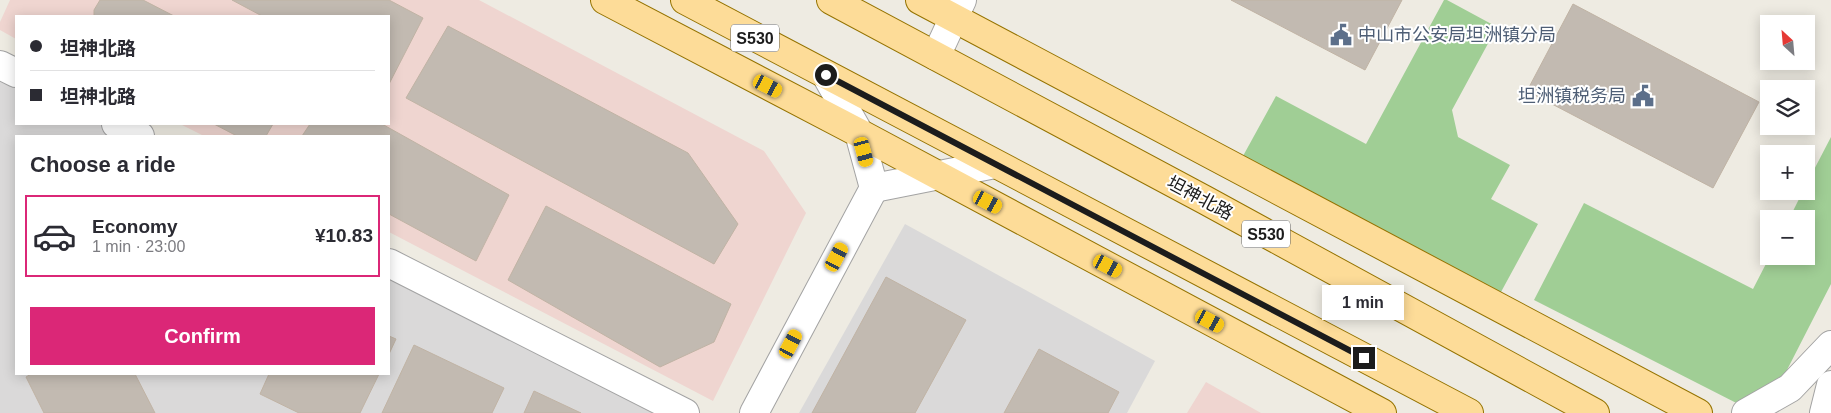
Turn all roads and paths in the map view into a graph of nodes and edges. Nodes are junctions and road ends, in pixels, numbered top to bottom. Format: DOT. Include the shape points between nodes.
graph roads {
  1 [pos="605,0"];
  2 [pos="685,0"];
  3 [pos="831,0"];
  4 [pos="920,0"];
  5 [pos="957,9"];
  6 [pos="936,56"];
  7 [pos="0,65"];
  8 [pos="15,72"];
  9 [pos="826,75"];
  10 [pos="118,125"];
  11 [pos="859,134"];
  12 [pos="138,135"];
  13 [pos="995,164"];
  14 [pos="936,174"];
  15 [pos="874,188"];
  16 [pos="390,263"];
  17 [pos="1831,345"];
  18 [pos="1831,385"];
  19 [pos="685,413"];
  20 [pos="754,413"];
  21 [pos="1382,413"];
  22 [pos="1469,413"];
  23 [pos="1595,413"];
  24 [pos="1698,413"];
  25 [pos="1746,413"];
  26 [pos="1824,413"];
  1 -- 11 [label="main road"];
  2 -- 9 [label="main road, S530"];
  3 -- 6 [label="main road, 坦神北路 / S530"];
  4 -- 5 [label="main road"];
  5 -- 6 [label="street"];
  5 -- 24 [label="main road"];
  6 -- 23 [label="main road, 坦神北路 / S530"];
  7 -- 8 [label="street"];
  9 -- 11 [label="street"];
  9 -- 13 [label="main road, S530"];
  10 -- 12 [label="street"];
  11 -- 14 [label="main road"];
  11 -- 15 [label="street"];
  13 -- 14 [label="street"];
  13 -- 22 [label="main road, S530"];
  14 -- 15 [label="street"];
  14 -- 21 [label="main road"];
  15 -- 20 [label="street"];
  16 -- 19 [label="street"];
  17 -- 25 [label="street" via="1790,388"];
  18 -- 26 [label="street"];
}
